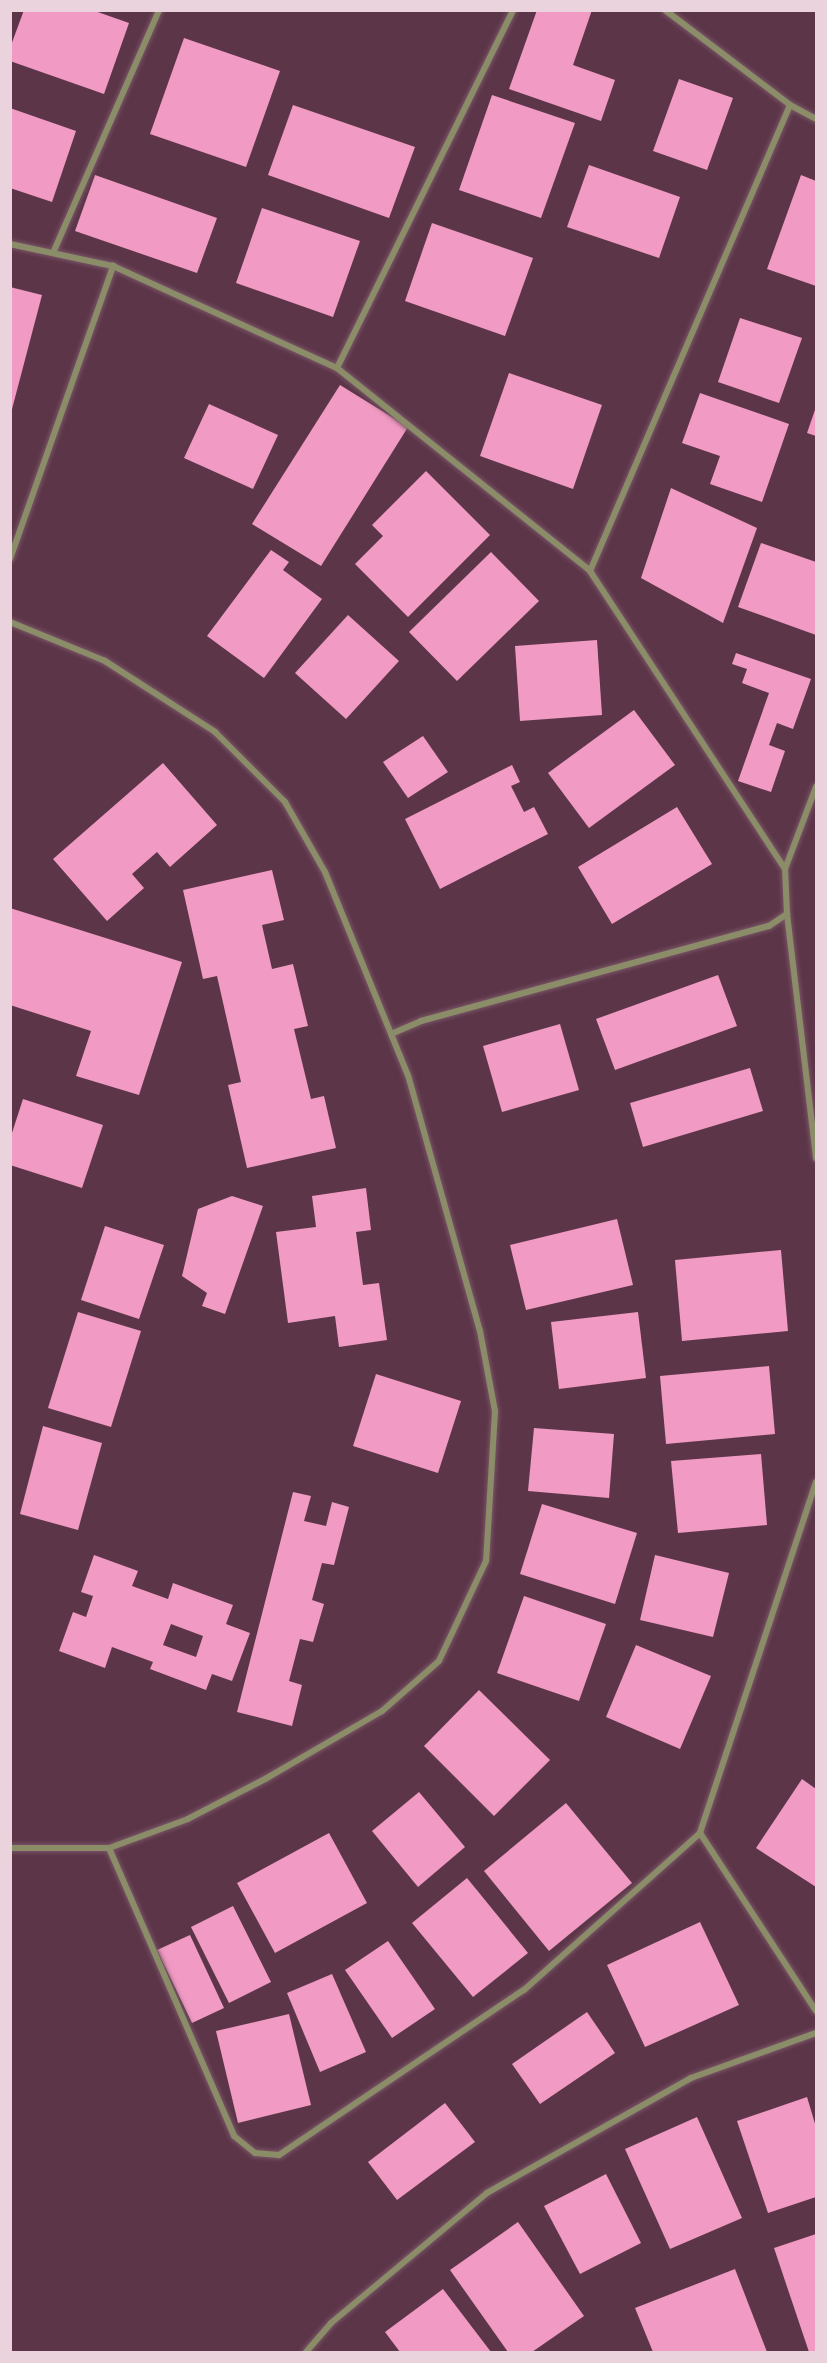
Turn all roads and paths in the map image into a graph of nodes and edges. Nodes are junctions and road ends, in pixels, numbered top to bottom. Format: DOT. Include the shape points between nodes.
graph roads {
  1 [pos="159,10"];
  2 [pos="513,10"];
  3 [pos="665,10"];
  4 [pos="790,105"];
  5 [pos="816,119"];
  6 [pos="10,244"];
  7 [pos="53,253"];
  8 [pos="113,266"];
  9 [pos="337,368"];
  10 [pos="10,560"];
  11 [pos="590,572"];
  12 [pos="10,622"];
  13 [pos="816,787"];
  14 [pos="785,869"];
  15 [pos="787,914"];
  16 [pos="391,1034"];
  17 [pos="816,1158"];
  18 [pos="816,1482"];
  19 [pos="700,1833"];
  20 [pos="10,1848"];
  21 [pos="109,1848"];
  22 [pos="816,2011"];
  23 [pos="816,2033"];
  24 [pos="306,2352"];
  1 -- 7 [label="street"];
  2 -- 9 [label="street"];
  3 -- 4 [label="street"];
  4 -- 5 [label="street"];
  4 -- 11 [label="street"];
  6 -- 7 [label="street"];
  7 -- 8 [label="street"];
  8 -- 9 [label="street"];
  8 -- 10 [label="street"];
  9 -- 11 [label="street"];
  11 -- 14 [label="street"];
  12 -- 16 [label="street" via="105,662 215,732 261,774 285,802 325,872"];
  13 -- 14 [label="street"];
  14 -- 15 [label="street"];
  15 -- 16 [label="street" via="769,926 421,1020"];
  15 -- 17 [label="street"];
  16 -- 21 [label="street" via="408,1075 480,1330 495,1410 486,1561 439,1661 382,1711 188,1819"];
  18 -- 19 [label="street"];
  19 -- 21 [label="street" via="524,1990 279,2155 255,2153 234,2136"];
  19 -- 22 [label="street"];
  20 -- 21 [label="street"];
  23 -- 24 [label="street" via="690,2078 487,2193 331,2323"];
}
